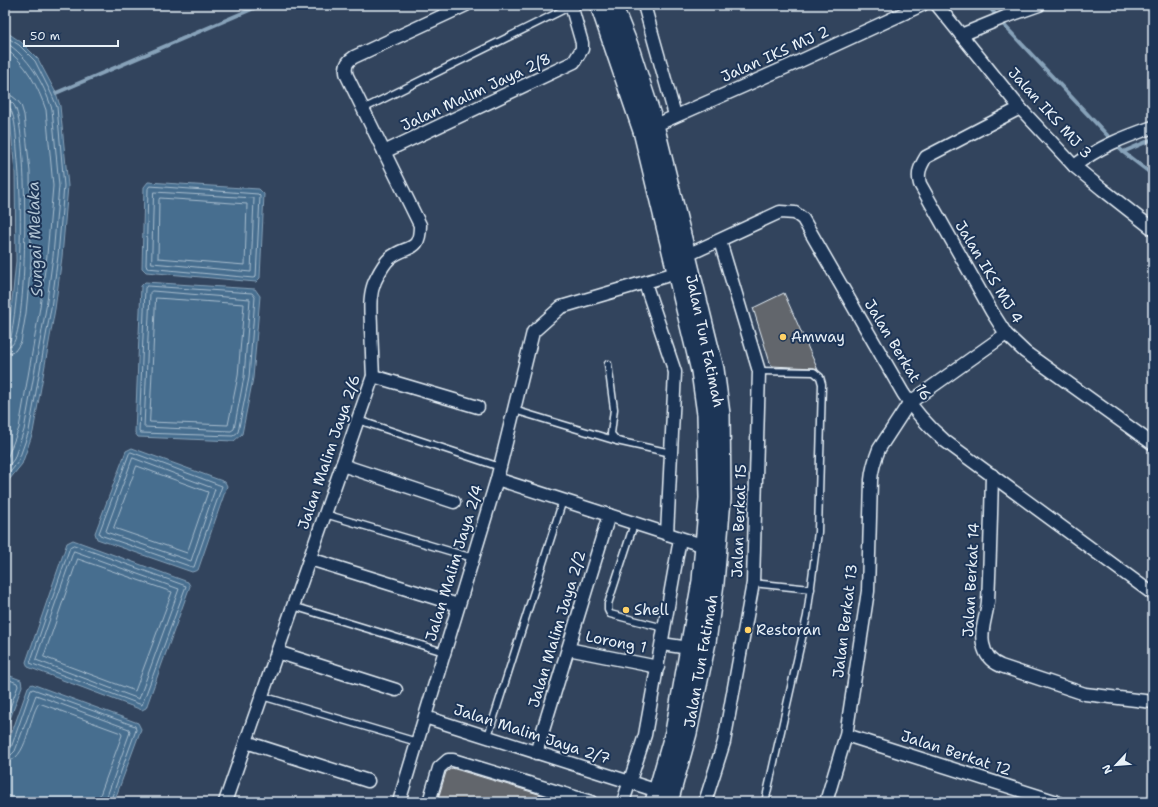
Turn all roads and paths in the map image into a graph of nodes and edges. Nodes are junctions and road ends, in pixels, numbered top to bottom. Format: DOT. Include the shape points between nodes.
graph roads {
  1 [pos="466,5"];
  2 [pos="599,5"];
  3 [pos="613,5"];
  4 [pos="644,5"];
  5 [pos="922,5"];
  6 [pos="937,5"];
  7 [pos="1038,5"];
  8 [pos="571,6"];
  9 [pos="960,35"];
  10 [pos="1020,108"];
  11 [pos="363,109"];
  12 [pos="675,115"];
  13 [pos="1153,126"];
  14 [pos="648,128"];
  15 [pos="384,152"];
  16 [pos="1074,166"];
  17 [pos="1153,229"];
  18 [pos="720,241"];
  19 [pos="679,263"];
  20 [pos="645,283"];
  21 [pos="533,332"];
  22 [pos="1006,334"];
  23 [pos="608,364"];
  24 [pos="759,371"];
  25 [pos="373,376"];
  26 [pos="909,403"];
  27 [pos="478,407"];
  28 [pos="514,410"];
  29 [pos="358,420"];
  30 [pos="617,441"];
  31 [pos="1153,444"];
  32 [pos="671,453"];
  33 [pos="342,466"];
  34 [pos="498,473"];
  35 [pos="992,475"];
  36 [pos="564,500"];
  37 [pos="454,502"];
  38 [pos="325,514"];
  39 [pos="609,515"];
  40 [pos="634,524"];
  41 [pos="667,534"];
  42 [pos="680,539"];
  43 [pos="711,548"];
  44 [pos="473,558"];
  45 [pos="310,559"];
  46 [pos="753,583"];
  47 [pos="811,589"];
  48 [pos="1153,594"];
  49 [pos="458,605"];
  50 [pos="293,606"];
  51 [pos="664,628"];
  52 [pos="662,644"];
  53 [pos="689,648"];
  54 [pos="568,649"];
  55 [pos="278,652"];
  56 [pos="444,652"];
  57 [pos="658,667"];
  58 [pos="396,690"];
  59 [pos="262,696"];
  60 [pos="1153,702"];
  61 [pos="425,717"];
  62 [pos="846,735"];
  63 [pos="488,736"];
  64 [pos="246,742"];
  65 [pos="417,742"];
  66 [pos="536,752"];
  67 [pos="368,781"];
  68 [pos="630,782"];
  69 [pos="660,798"];
  70 [pos="225,802"];
  71 [pos="399,802"];
  72 [pos="429,802"];
  73 [pos="591,802"];
  74 [pos="623,802"];
  75 [pos="704,802"];
  76 [pos="765,802"];
  77 [pos="826,802"];
  78 [pos="1057,802"];
  1 -- 11 [label="street, Jalan Malim Jaya 2/6" via="348,61 345,70"];
  2 -- 14 [label="main road, Jalan Tun Fatimah"];
  3 -- 14 [label="main road, Jalan Tun Fatimah" via="629,45"];
  4 -- 12 [label="street"];
  5 -- 12 [label="street, Jalan IKS MJ 2"];
  6 -- 9 [label="street, Jalan IKS MJ 3"];
  7 -- 9 [label="street"];
  8 -- 11 [label="lane"];
  8 -- 15 [label="street, Jalan Malim Jaya 2/8" via="582,43 582,49 574,62"];
  9 -- 10 [label="street, Jalan IKS MJ 3"];
  10 -- 16 [label="street, Jalan IKS MJ 3"];
  10 -- 22 [label="street, Jalan IKS MJ 4" via="926,158 918,176 931,207"];
  11 -- 15 [label="street, Jalan Malim Jaya 2/6"];
  12 -- 14 [label="street, Jalan IKS MJ 2"];
  13 -- 16 [label="street" via="1092,152"];
  14 -- 19 [label="main road, Jalan Tun Fatimah"];
  15 -- 25 [label="street, Jalan Malim Jaya 2/6" via="420,225 420,234 415,246 391,258 382,267 371,291"];
  16 -- 17 [label="street, Jalan IKS MJ 3"];
  18 -- 19 [label="street, Jalan Berkat 16"];
  18 -- 24 [label="street, Jalan Berkat 15"];
  18 -- 26 [label="street, Jalan Berkat 16" via="780,212 795,213 803,219"];
  19 -- 20 [label="street, Jalan Berkat 16"];
  19 -- 43 [label="main road, Jalan Tun Fatimah" via="706,414"];
  20 -- 21 [label="street, Jalan Berkat 16" via="562,307"];
  20 -- 32 [label="street" via="675,372"];
  21 -- 28 [label="street, Jalan Malim Jaya 2/4"];
  22 -- 26 [label="street"];
  22 -- 31 [label="street, Jalan IKS MJ 4" via="1025,352"];
  23 -- 30 [label="lane" via="614,409 611,434"];
  24 -- 46 [label="street, Jalan Berkat 15"];
  24 -- 47 [label="lane" via="814,372 820,377 822,384 818,532"];
  25 -- 27 [label="street"];
  25 -- 29 [label="street, Jalan Malim Jaya 2/6"];
  26 -- 35 [label="street, Jalan Berkat 16" via="935,432"];
  26 -- 62 [label="street, Jalan Berkat 13" via="879,449 872,468 868,591"];
  28 -- 30 [label="lane"];
  28 -- 34 [label="street, Jalan Malim Jaya 2/4"];
  29 -- 33 [label="street, Jalan Malim Jaya 2/6"];
  29 -- 34 [label="lane"];
  30 -- 32 [label="lane"];
  32 -- 41 [label="street"];
  33 -- 37 [label="street"];
  33 -- 38 [label="street, Jalan Malim Jaya 2/6"];
  34 -- 36 [label="street"];
  34 -- 44 [label="street, Jalan Malim Jaya 2/4"];
  35 -- 48 [label="street, Jalan Berkat 16"];
  35 -- 60 [label="street, Jalan Berkat 14" via="988,603 982,639 988,656 993,663 1085,694"];
  36 -- 39 [label="street"];
  36 -- 63 [label="lane"];
  38 -- 44 [label="lane"];
  38 -- 45 [label="street, Jalan Malim Jaya 2/6"];
  39 -- 40 [label="street"];
  39 -- 54 [label="street, Jalan Malim Jaya 2/2"];
  40 -- 41 [label="street"];
  40 -- 51 [label="lane" via="608,610 610,614"];
  41 -- 42 [label="street"];
  42 -- 43 [label="street"];
  42 -- 51 [label="street"];
  43 -- 53 [label="main road, Jalan Tun Fatimah" via="701,582"];
  43 -- 69 [label="main road, Jalan Tun Fatimah" via="715,583 707,642 687,740"];
  44 -- 49 [label="street, Jalan Malim Jaya 2/4"];
  45 -- 49 [label="street"];
  45 -- 50 [label="street, Jalan Malim Jaya 2/6"];
  46 -- 47 [label="lane"];
  46 -- 75 [label="street, Jalan Berkat 15" via="724,742"];
  47 -- 76 [label="lane"];
  49 -- 56 [label="street, Jalan Malim Jaya 2/4"];
  50 -- 55 [label="street, Jalan Malim Jaya 2/6"];
  50 -- 56 [label="lane"];
  51 -- 52 [label="street"];
  52 -- 53 [label="street"];
  52 -- 57 [label="street"];
  53 -- 69 [label="main road, Jalan Tun Fatimah"];
  54 -- 57 [label="street, Lorong 1"];
  54 -- 66 [label="street, Jalan Malim Jaya 2/2"];
  55 -- 58 [label="street"];
  55 -- 59 [label="street, Jalan Malim Jaya 2/6"];
  56 -- 61 [label="street, Jalan Malim Jaya 2/4"];
  57 -- 68 [label="street" via="645,735"];
  59 -- 64 [label="street, Jalan Malim Jaya 2/6"];
  59 -- 65 [label="lane"];
  61 -- 63 [label="street, Jalan Malim Jaya 2/7"];
  61 -- 65 [label="street, Jalan Malim Jaya 2/4"];
  62 -- 77 [label="street, Jalan Berkat 13"];
  62 -- 78 [label="street, Jalan Berkat 12"];
  63 -- 66 [label="street, Jalan Malim Jaya 2/7"];
  64 -- 67 [label="street"];
  64 -- 70 [label="street, Jalan Malim Jaya 2/6"];
  65 -- 71 [label="street, Jalan Malim Jaya 2/4"];
  66 -- 68 [label="street, Jalan Malim Jaya 2/7"];
  68 -- 69 [label="street, Jalan Malim Jaya 2/7"];
  68 -- 74 [label="street"];
  72 -- 73 [label="street" via="439,768 448,760"];
}
